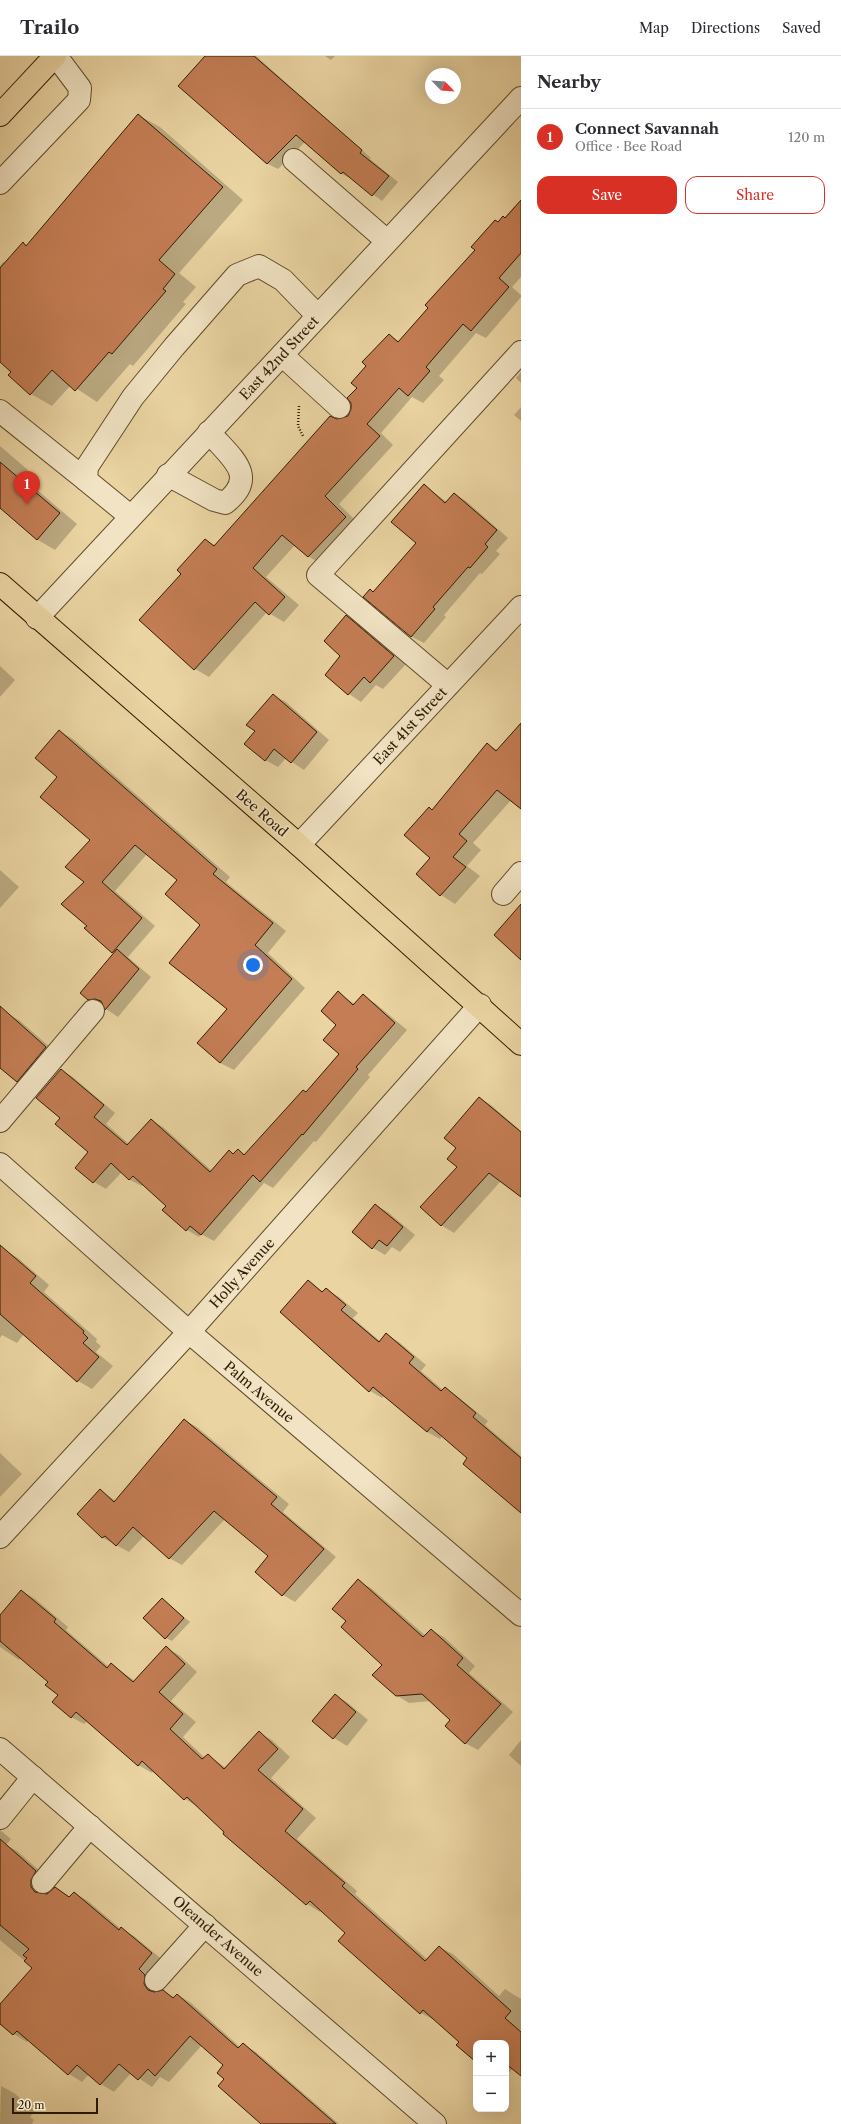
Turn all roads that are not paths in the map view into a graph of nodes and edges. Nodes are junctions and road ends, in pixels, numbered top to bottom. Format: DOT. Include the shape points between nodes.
graph roads {
  1 [pos="56,56"];
  2 [pos="521,98"];
  3 [pos="0,115"];
  4 [pos="294,160"];
  5 [pos="0,183"];
  6 [pos="387,241"];
  7 [pos="318,316"];
  8 [pos="521,352"];
  9 [pos="282,355"];
  10 [pos="339,407"];
  11 [pos="0,411"];
  12 [pos="209,432"];
  13 [pos="168,475"];
  14 [pos="86,480"];
  15 [pos="130,516"];
  16 [pos="0,584"];
  17 [pos="521,607"];
  18 [pos="37,618"];
  19 [pos="448,685"];
  20 [pos="299,845"];
  21 [pos="521,873"];
  22 [pos="503,894"];
  23 [pos="480,1005"];
  24 [pos="93,1011"];
  25 [pos="521,1044"];
  26 [pos="0,1121"];
  27 [pos="0,1164"];
  28 [pos="188,1332"];
  29 [pos="0,1537"];
  30 [pos="521,1615"];
  31 [pos="0,1749"];
  32 [pos="33,1777"];
  33 [pos="0,1818"];
  34 [pos="90,1826"];
  35 [pos="43,1882"];
  36 [pos="205,1925"];
  37 [pos="156,1980"];
  38 [pos="435,2124"];
  1 -- 3 [label="main road"];
  1 -- 5 [label="street" via="80,88 79,100"];
  2 -- 6 [label="street, East 42nd Street"];
  4 -- 6 [label="street"];
  6 -- 7 [label="street, East 42nd Street"];
  7 -- 9 [label="street, East 42nd Street"];
  7 -- 14 [label="street" via="283,280 260,266 237,275 133,397 87,468"];
  8 -- 19 [label="street" via="318,575"];
  9 -- 10 [label="street"];
  9 -- 12 [label="street, East 42nd Street"];
  11 -- 14 [label="street"];
  12 -- 13 [label="street, East 42nd Street"];
  12 -- 13 [label="street" via="240,469 242,483 236,494 225,503 214,500"];
  13 -- 15 [label="street, East 42nd Street"];
  14 -- 15 [label="street"];
  15 -- 18 [label="street, East 42nd Street"];
  16 -- 18 [label="main road, Bee Road"];
  17 -- 19 [label="street, East 41st Street"];
  18 -- 20 [label="main road, Bee Road"];
  19 -- 20 [label="street, East 41st Street"];
  20 -- 23 [label="main road, Bee Road"];
  21 -- 22 [label="street"];
  23 -- 25 [label="main road, Bee Road"];
  23 -- 28 [label="street, Holly Avenue"];
  24 -- 26 [label="street"];
  27 -- 28 [label="street, Palm Avenue"];
  28 -- 29 [label="street, Holly Avenue"];
  28 -- 30 [label="street, Palm Avenue"];
  31 -- 32 [label="street, Oleander Avenue"];
  32 -- 33 [label="street"];
  32 -- 34 [label="street, Oleander Avenue"];
  34 -- 35 [label="street"];
  34 -- 36 [label="street, Oleander Avenue"];
  36 -- 37 [label="street"];
  36 -- 38 [label="street, Oleander Avenue"];
}
